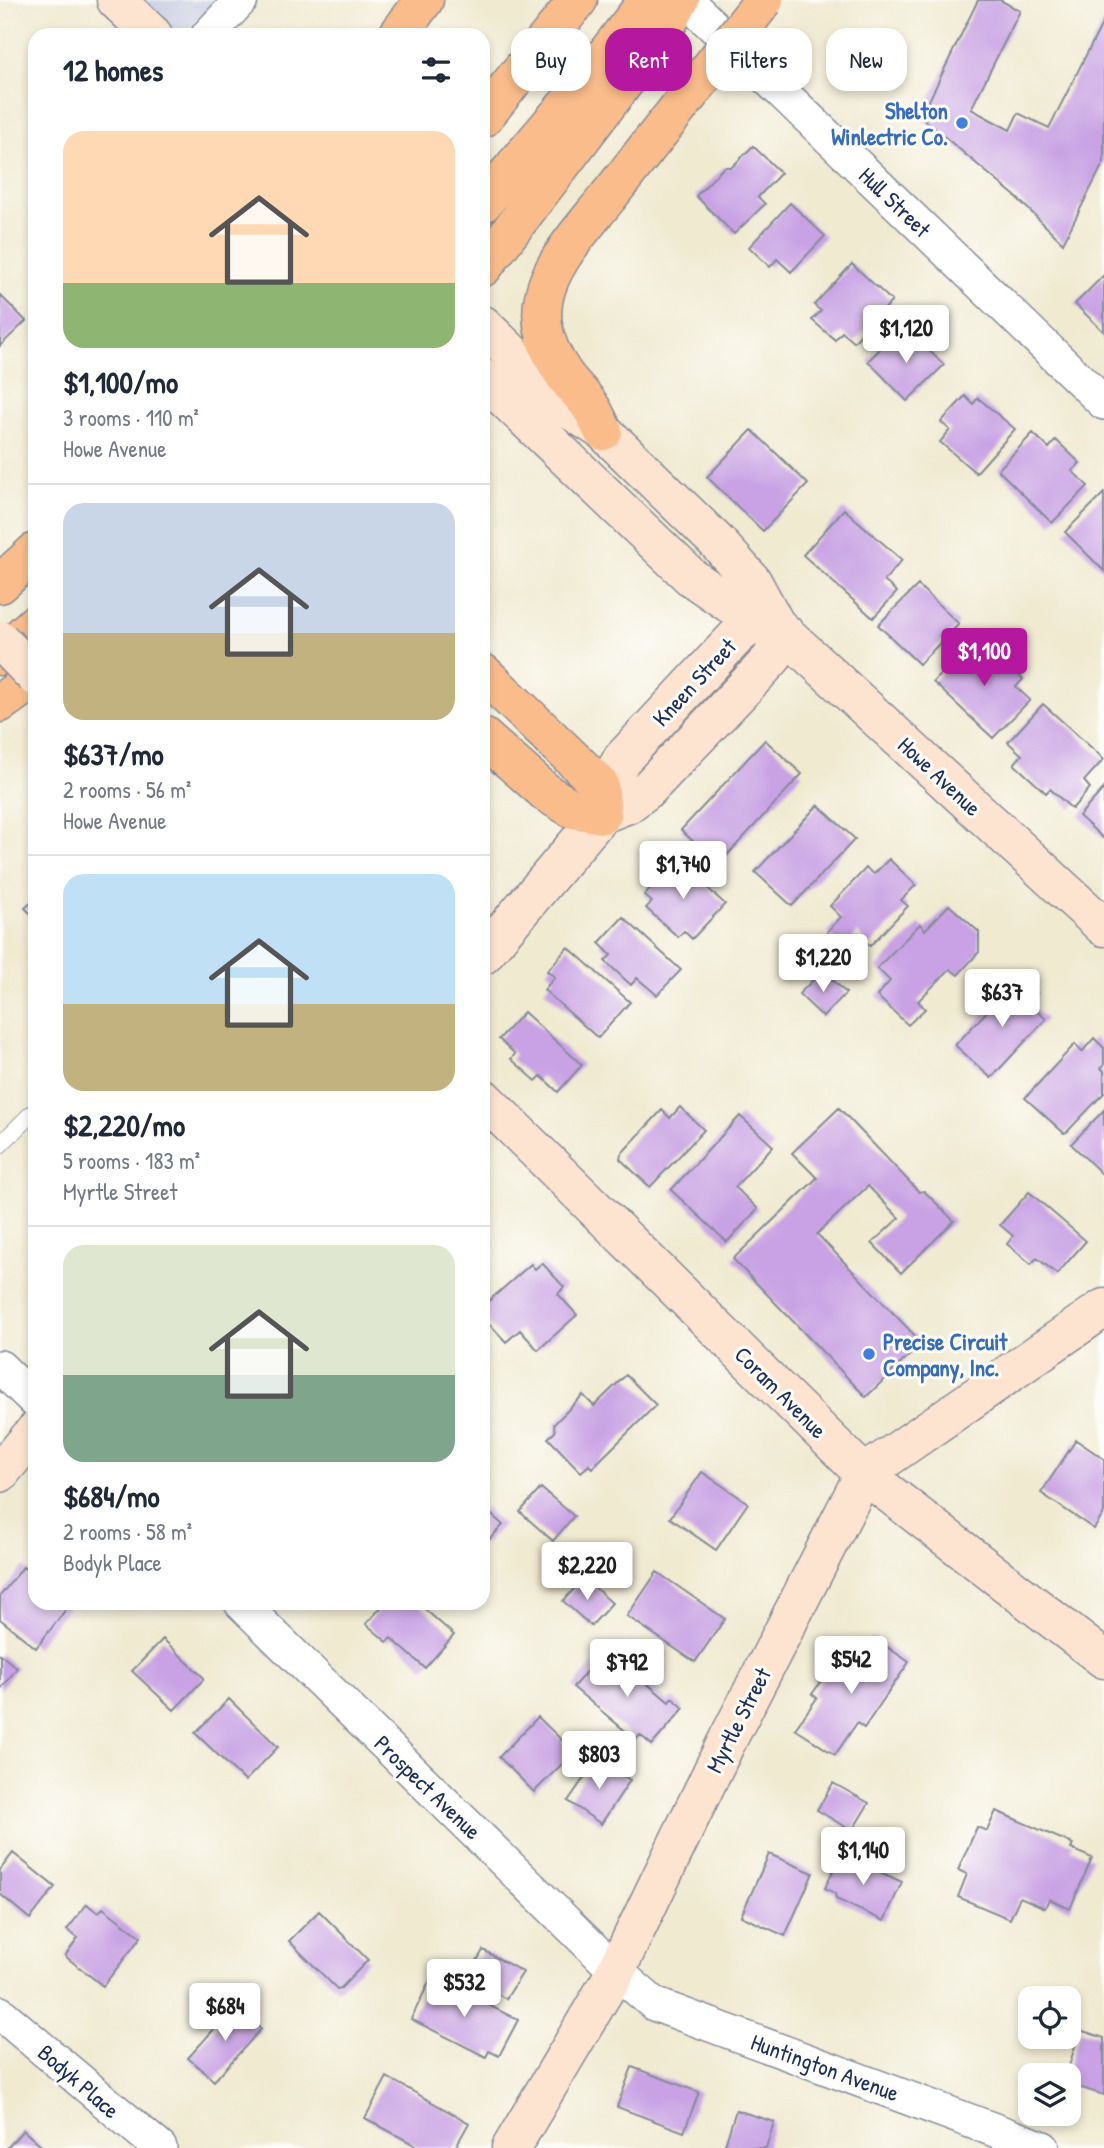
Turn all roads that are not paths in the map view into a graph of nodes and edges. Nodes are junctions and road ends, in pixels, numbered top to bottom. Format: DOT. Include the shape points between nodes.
graph roads {
  1 [pos="116,0"];
  2 [pos="241,0"];
  3 [pos="579,0"];
  4 [pos="648,0"];
  5 [pos="680,0"];
  6 [pos="686,0"];
  7 [pos="764,0"];
  8 [pos="146,28"];
  9 [pos="215,28"];
  10 [pos="490,109"];
  11 [pos="490,195"];
  12 [pos="490,258"];
  13 [pos="490,332"];
  14 [pos="490,385"];
  15 [pos="1104,403"];
  16 [pos="603,431"];
  17 [pos="28,558"];
  18 [pos="0,584"];
  19 [pos="776,625"];
  20 [pos="28,630"];
  21 [pos="0,640"];
  22 [pos="0,656"];
  23 [pos="28,670"];
  24 [pos="490,680"];
  25 [pos="28,682"];
  26 [pos="0,703"];
  27 [pos="490,743"];
  28 [pos="602,814"];
  29 [pos="1104,927"];
  30 [pos="490,947"];
  31 [pos="490,1105"];
  32 [pos="28,1118"];
  33 [pos="0,1145"];
  34 [pos="1104,1308"];
  35 [pos="0,1367"];
  36 [pos="28,1394"];
  37 [pos="28,1439"];
  38 [pos="0,1473"];
  39 [pos="864,1474"];
  40 [pos="248,1610"];
  41 [pos="1104,1659"];
  42 [pos="616,1971"];
  43 [pos="0,2012"];
  44 [pos="160,2148"];
  45 [pos="511,2148"];
  46 [pos="1043,2148"];
  1 -- 8 [label="street"];
  2 -- 9 [label="street"];
  3 -- 10 [label="highway"];
  4 -- 11 [label="highway"];
  5 -- 12 [label="highway" via="664,30"];
  6 -- 15 [label="street, Hull Street"];
  7 -- 16 [label="highway, bridge" via="559,258 547,284 542,309 551,351"];
  13 -- 16 [label="street, Howe Avenue" via="569,410"];
  14 -- 19 [label="street, Howe Avenue" via="691,577 730,604"];
  16 -- 19 [label="street, Howe Avenue" via="744,572"];
  17 -- 18 [label="highway"];
  19 -- 28 [label="street, Kneen Street" via="778,642 772,658 648,789 628,804"];
  19 -- 29 [label="street, Howe Avenue"];
  20 -- 22 [label="highway"];
  21 -- 23 [label="street, bridge"];
  24 -- 28 [label="highway" via="598,784"];
  25 -- 26 [label="highway"];
  27 -- 28 [label="highway" via="548,794 573,809"];
  28 -- 30 [label="street, Kneen Street"];
  31 -- 39 [label="street, Coram Avenue"];
  32 -- 33 [label="lane"];
  34 -- 39 [label="street, Myrtle Street"];
  35 -- 36 [label="street"];
  37 -- 38 [label="street"];
  39 -- 41 [label="street, Coram Avenue"];
  39 -- 42 [label="street, Myrtle Street" via="726,1742"];
  40 -- 42 [label="street, Prospect Avenue"];
  42 -- 45 [label="street, Myrtle Street"];
  42 -- 46 [label="street, Huntington Avenue" via="654,2004"];
  43 -- 44 [label="street, Bodyk Place"];
}
